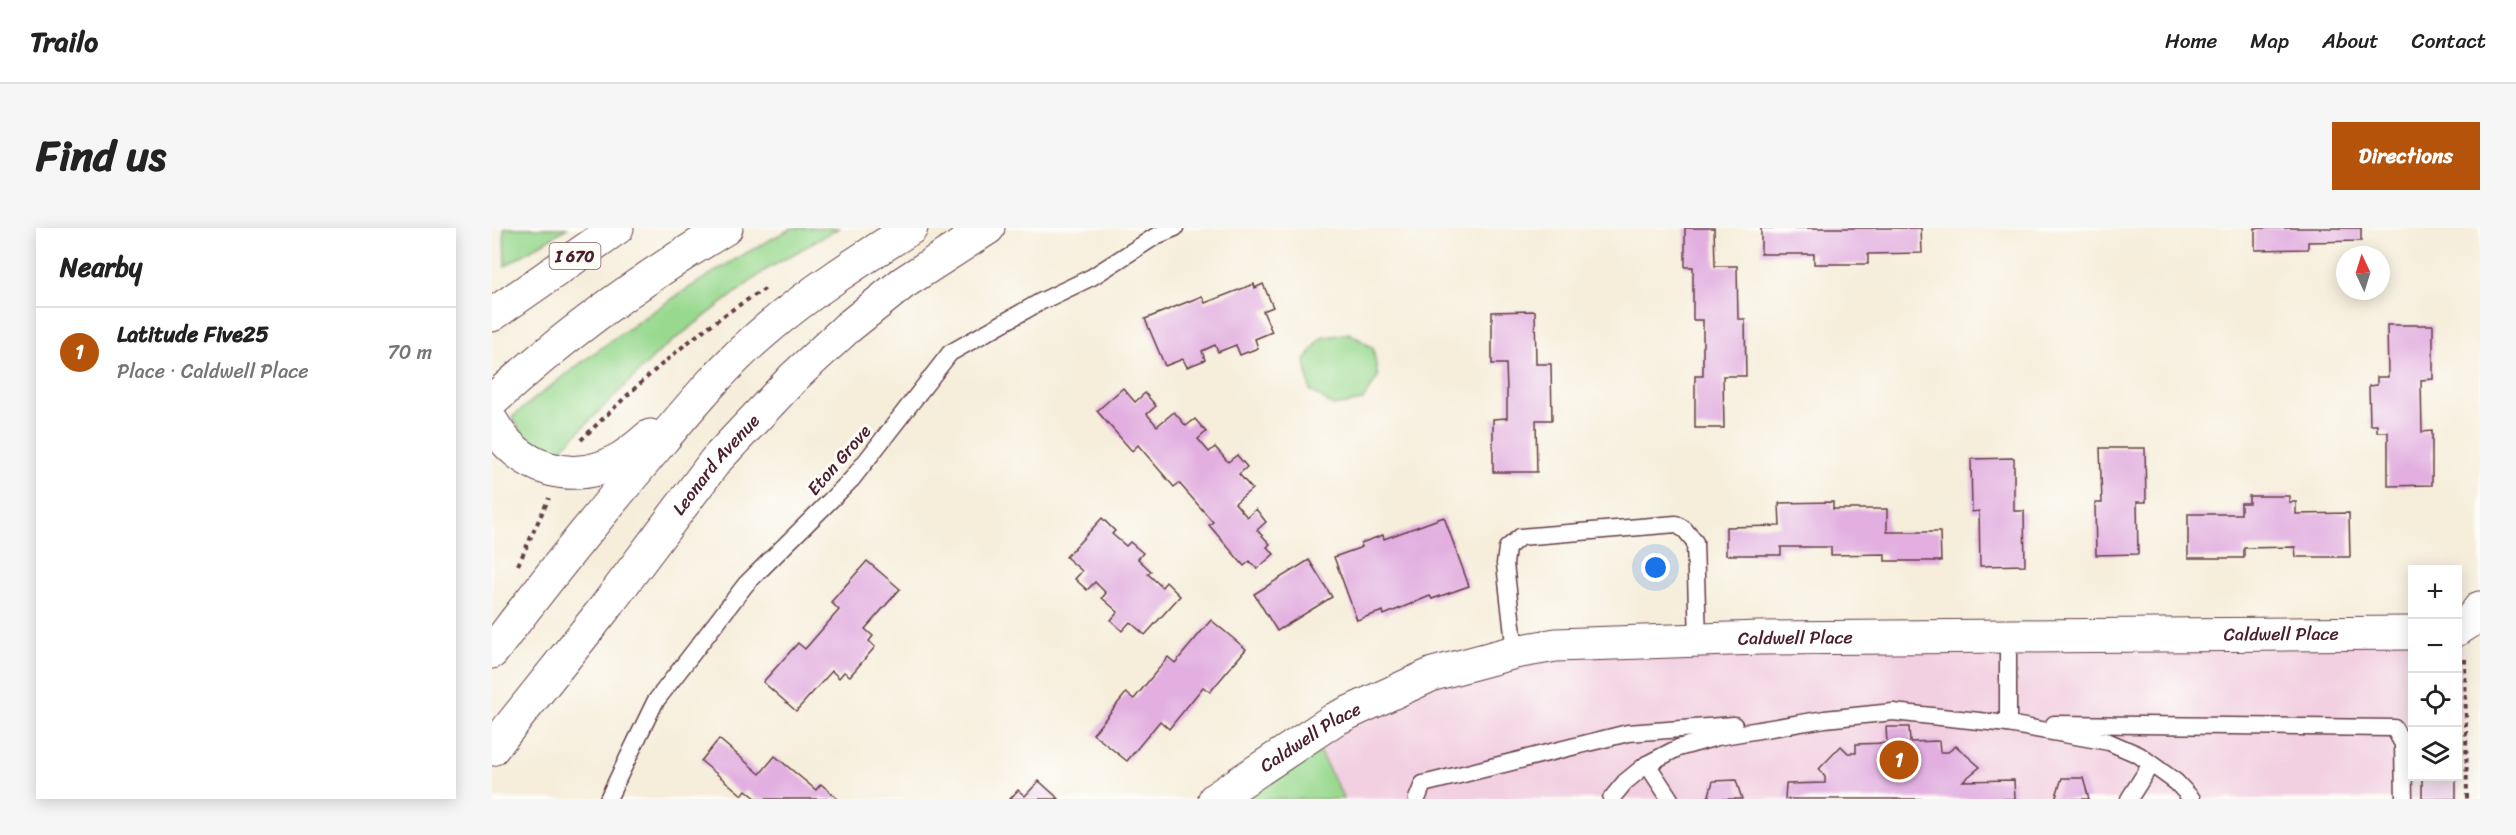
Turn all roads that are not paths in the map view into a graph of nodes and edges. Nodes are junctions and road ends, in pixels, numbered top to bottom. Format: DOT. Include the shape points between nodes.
graph roads {
  1 [pos="617,228"];
  2 [pos="726,228"];
  3 [pos="911,228"];
  4 [pos="988,228"];
  5 [pos="1175,228"];
  6 [pos="492,315"];
  7 [pos="492,400"];
  8 [pos="694,403"];
  9 [pos="492,423"];
  10 [pos="2408,633"];
  11 [pos="2008,636"];
  12 [pos="1698,640"];
  13 [pos="1515,651"];
  14 [pos="492,652"];
  15 [pos="1825,719"];
  16 [pos="2008,724"];
  17 [pos="492,749"];
  18 [pos="1647,764"];
  19 [pos="2151,764"];
  20 [pos="608,799"];
  21 [pos="1215,799"];
  22 [pos="1417,799"];
  23 [pos="1611,799"];
  24 [pos="1670,799"];
  25 [pos="2129,799"];
  26 [pos="2192,799"];
  27 [pos="2404,799"];
  1 -- 6 [label="main road, I 670"];
  2 -- 7 [label="main road" via="656,271 531,365"];
  3 -- 8 [label="main road" via="766,329"];
  4 -- 17 [label="main road, Leonard Avenue" via="903,283 847,327 794,377 716,460"];
  5 -- 20 [label="lane, Eton Grove" via="950,353 852,479 739,593 655,702"];
  8 -- 9 [label="main road" via="620,459 589,471 561,473 539,466 520,456"];
  8 -- 14 [label="main road" via="553,569"];
  10 -- 11 [label="main road, Caldwell Place"];
  11 -- 12 [label="main road, Caldwell Place"];
  11 -- 16 [label="lane"];
  12 -- 13 [label="main road, Caldwell Place" via="1557,645"];
  12 -- 13 [label="lane" via="1695,542 1676,524 1520,537 1507,548 1505,564"];
  13 -- 21 [label="main road, Caldwell Place" via="1433,674 1335,719"];
  15 -- 16 [label="lane" via="1893,712"];
  15 -- 18 [label="lane" via="1677,748"];
  15 -- 22 [label="lane" via="1628,733 1423,784"];
  16 -- 19 [label="lane" via="2109,742"];
  16 -- 27 [label="lane" via="2394,728 2403,744"];
  18 -- 23 [label="lane"];
  18 -- 24 [label="lane"];
  19 -- 25 [label="lane"];
  19 -- 26 [label="lane"];
}
